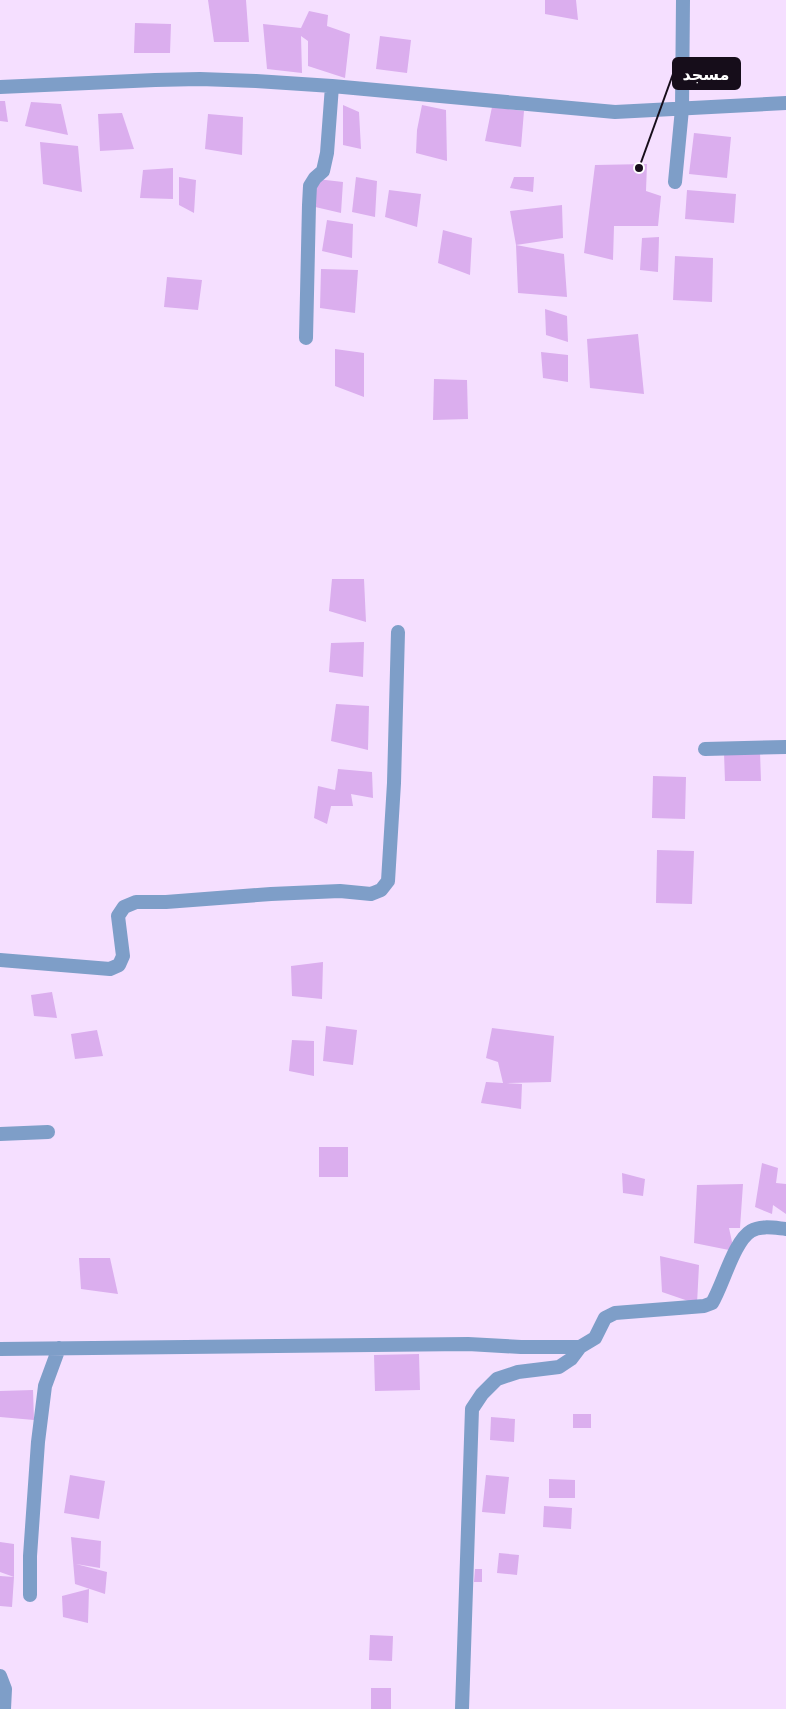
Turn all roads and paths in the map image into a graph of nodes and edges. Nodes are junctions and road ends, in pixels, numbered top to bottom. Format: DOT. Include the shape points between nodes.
graph roads {
  1 [pos="683,0"];
  2 [pos="332,86"];
  3 [pos="0,87"];
  4 [pos="786,103"];
  5 [pos="682,109"];
  6 [pos="675,182"];
  7 [pos="306,338"];
  8 [pos="398,632"];
  9 [pos="786,747"];
  10 [pos="705,749"];
  11 [pos="0,960"];
  12 [pos="48,1132"];
  13 [pos="0,1134"];
  14 [pos="786,1229"];
  15 [pos="580,1347"];
  16 [pos="59,1348"];
  17 [pos="0,1349"];
  18 [pos="30,1595"];
  19 [pos="0,1676"];
  20 [pos="4,1709"];
  21 [pos="462,1709"];
  1 -- 5 [label="street"];
  2 -- 3 [label="street" via="200,79"];
  2 -- 5 [label="street" via="615,112"];
  2 -- 7 [label="street" via="327,154 322,171 310,186"];
  4 -- 5 [label="street"];
  5 -- 6 [label="street"];
  8 -- 11 [label="street" via="388,881 381,890 371,894 271,894 136,902 124,907 118,916 123,956 119,965 110,969"];
  9 -- 10 [label="street"];
  12 -- 13 [label="street"];
  14 -- 15 [label="street" via="761,1228 751,1231 743,1239 712,1303 615,1312 606,1318 595,1338"];
  15 -- 16 [label="street" via="468,1344"];
  15 -- 21 [label="street" via="559,1367 518,1372 497,1379 472,1409"];
  16 -- 17 [label="street"];
  16 -- 18 [label="street" via="45,1386 38,1442"];
  19 -- 20 [label="street" via="5,1689"];
}
